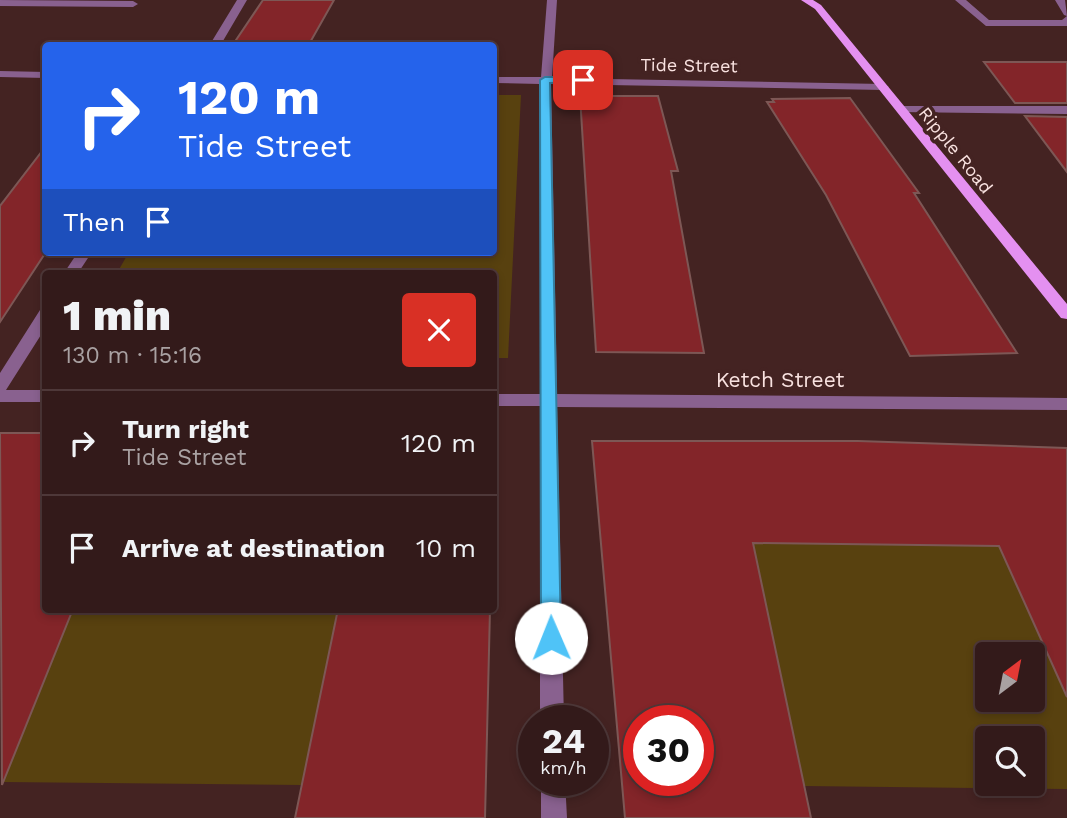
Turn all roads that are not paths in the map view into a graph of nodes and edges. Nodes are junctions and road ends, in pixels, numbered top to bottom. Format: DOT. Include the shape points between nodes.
graph roads {
  1 [pos="242,0"];
  2 [pos="552,0"];
  3 [pos="806,0"];
  4 [pos="960,0"];
  5 [pos="1060,0"];
  6 [pos="0,3"];
  7 [pos="818,4"];
  8 [pos="133,5"];
  9 [pos="1067,13"];
  10 [pos="1067,19"];
  11 [pos="216,42"];
  12 [pos="0,74"];
  13 [pos="42,75"];
  14 [pos="497,80"];
  15 [pos="545,80"];
  16 [pos="883,87"];
  17 [pos="902,110"];
  18 [pos="1067,110"];
  19 [pos="1067,314"];
  20 [pos="42,320"];
  21 [pos="0,386"];
  22 [pos="0,396"];
  23 [pos="42,396"];
  24 [pos="497,400"];
  25 [pos="550,400"];
  26 [pos="1067,404"];
  27 [pos="552,705"];
  28 [pos="553,796"];
  29 [pos="554,818"];
  1 -- 11 [label="street"];
  2 -- 15 [label="street"];
  3 -- 7 [label="main road"];
  4 -- 10 [label="street" via="986,23 1066,23"];
  5 -- 9 [label="street"];
  6 -- 8 [label="street"];
  7 -- 16 [label="main road, Ripple Road"];
  12 -- 13 [label="street"];
  14 -- 15 [label="street, Tide Street"];
  15 -- 16 [label="street, Tide Street"];
  15 -- 25 [label="street"];
  16 -- 17 [label="main road, Ripple Road"];
  17 -- 18 [label="street"];
  17 -- 19 [label="main road, Ripple Road"];
  20 -- 21 [label="street"];
  22 -- 23 [label="street"];
  24 -- 25 [label="street, Ketch Street"];
  25 -- 26 [label="street, Ketch Street"];
  25 -- 27 [label="street"];
  28 -- 29 [label="street"];
}
